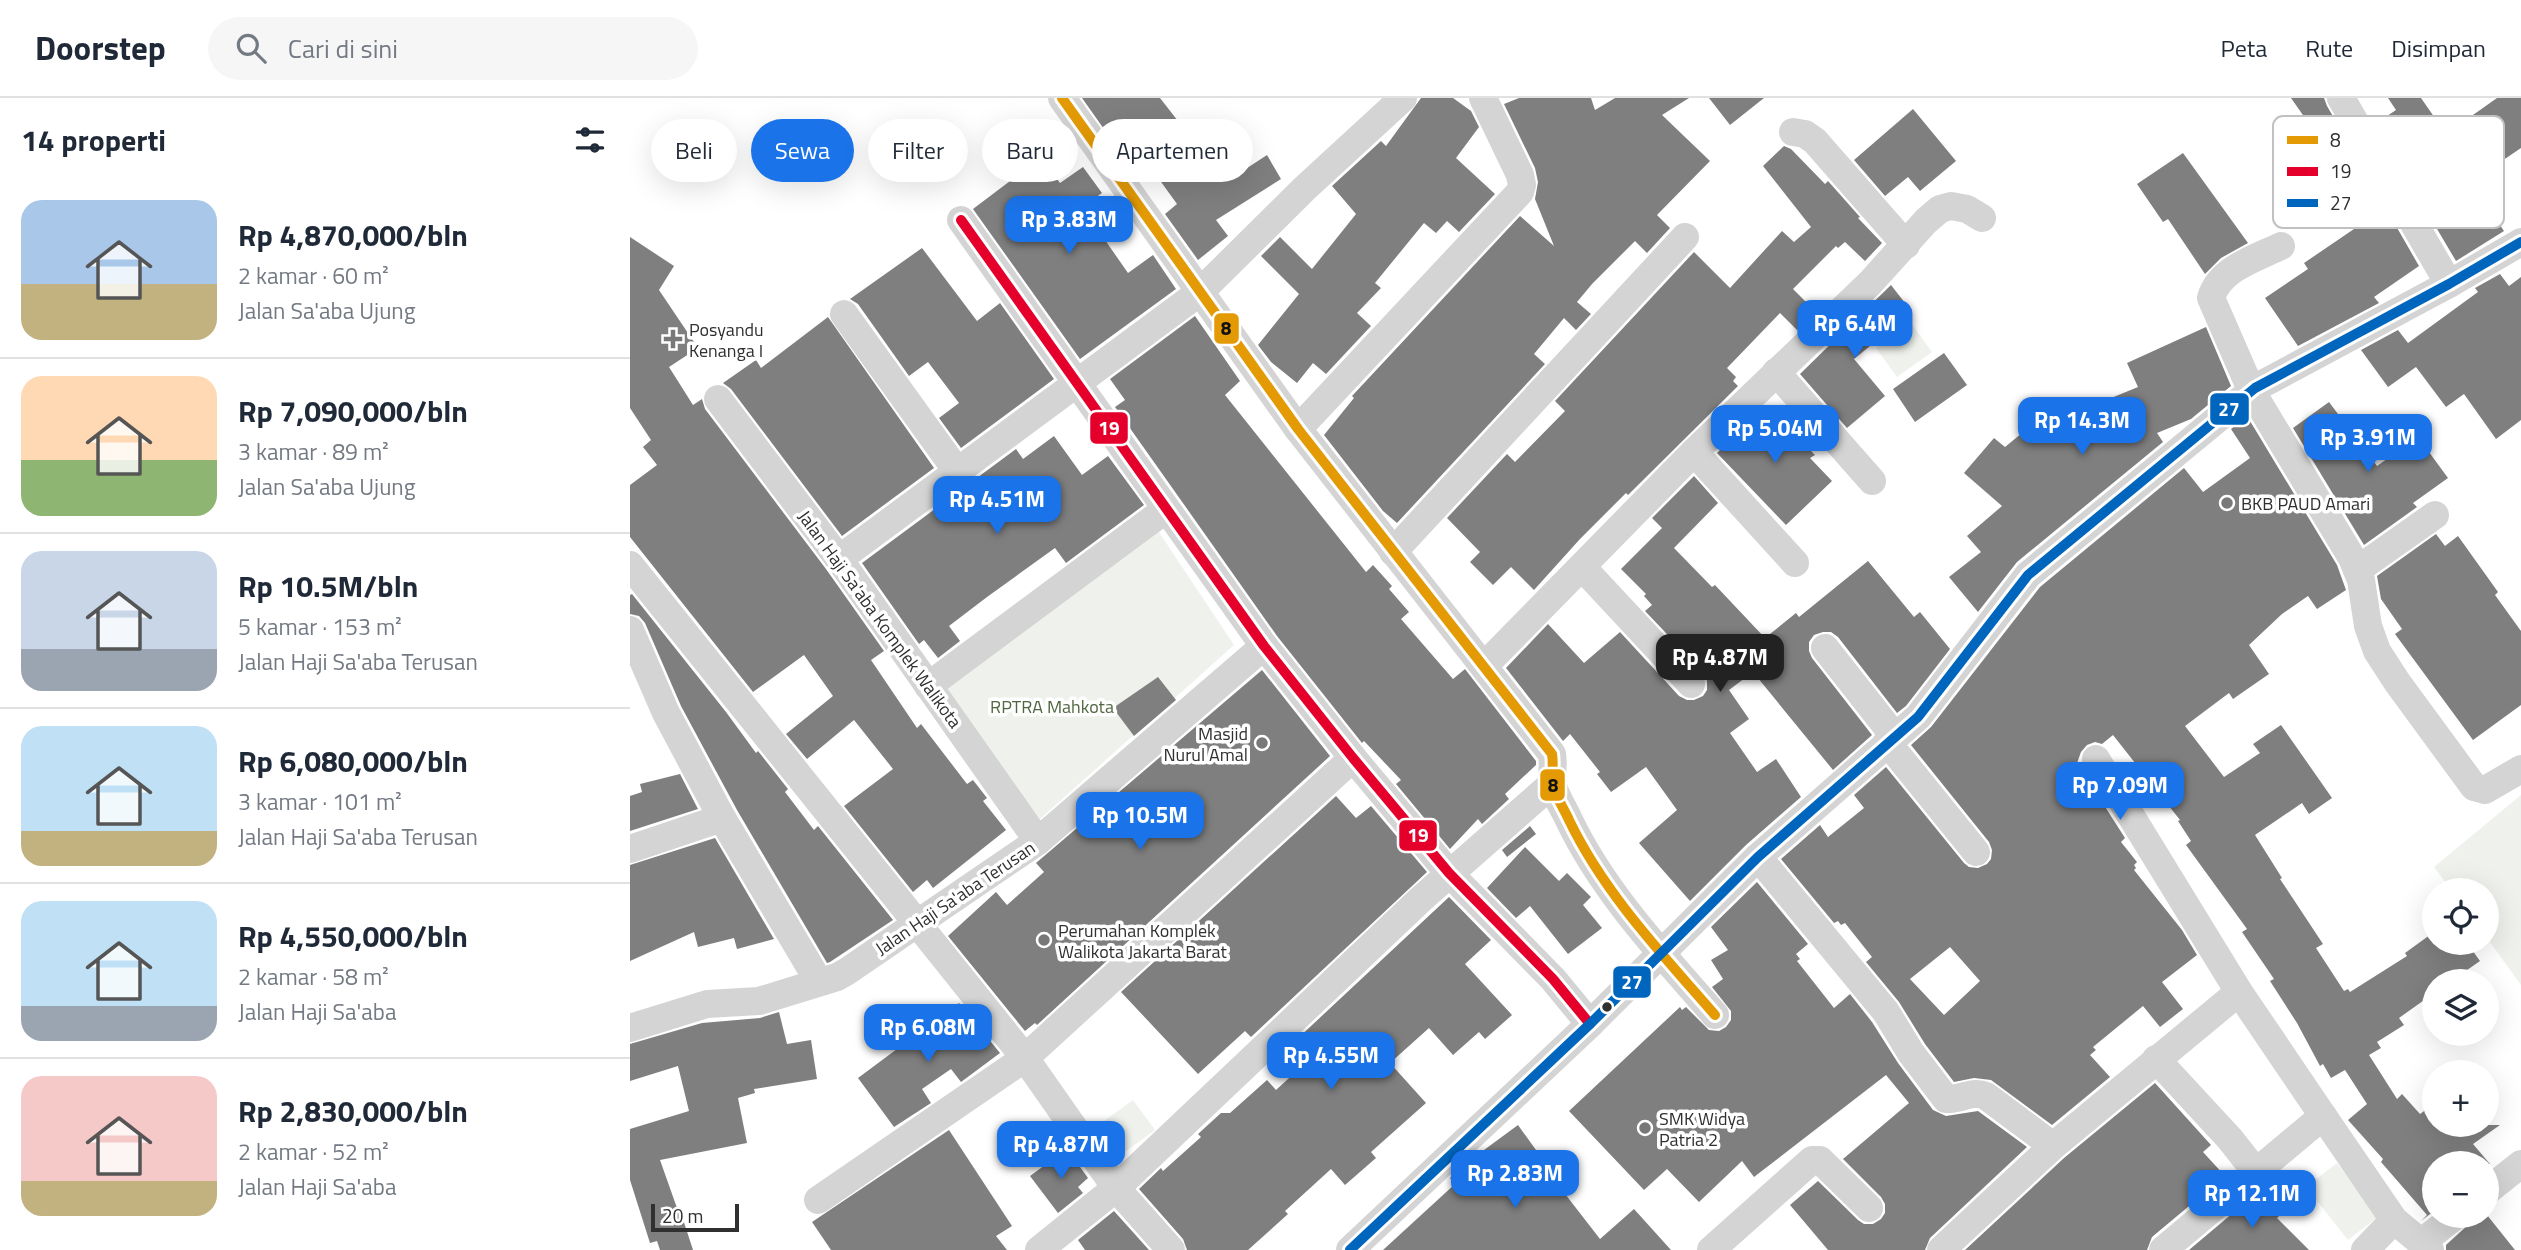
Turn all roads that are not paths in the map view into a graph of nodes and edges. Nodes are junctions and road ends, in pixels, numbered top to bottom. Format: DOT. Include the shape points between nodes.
graph roads {
  1 [pos="1062,98"];
  2 [pos="1403,98"];
  3 [pos="1483,98"];
  4 [pos="2340,98"];
  5 [pos="2351,116"];
  6 [pos="1793,132"];
  7 [pos="1982,218"];
  8 [pos="961,220"];
  9 [pos="2416,228"];
  10 [pos="1685,237"];
  11 [pos="2521,242"];
  12 [pos="1906,245"];
  13 [pos="2281,246"];
  14 [pos="2449,284"];
  15 [pos="1199,292"];
  16 [pos="844,314"];
  17 [pos="1776,372"];
  18 [pos="1075,382"];
  19 [pos="2252,392"];
  20 [pos="719,399"];
  21 [pos="1297,429"];
  22 [pos="1694,452"];
  23 [pos="957,471"];
  24 [pos="1872,481"];
  25 [pos="1165,510"];
  26 [pos="2435,515"];
  27 [pos="1393,552"];
  28 [pos="839,559"];
  29 [pos="1796,563"];
  30 [pos="630,565"];
  31 [pos="1582,566"];
  32 [pos="2357,570"];
  33 [pos="630,630"];
  34 [pos="1264,646"];
  35 [pos="1825,648"];
  36 [pos="1484,666"];
  37 [pos="1691,684"];
  38 [pos="928,686"];
  39 [pos="1891,739"];
  40 [pos="1353,758"];
  41 [pos="2096,759"];
  42 [pos="2521,769"];
  43 [pos="1552,784"];
  44 [pos="722,818"];
  45 [pos="1038,842"];
  46 [pos="630,849"];
  47 [pos="1976,852"];
  48 [pos="1758,857"];
  49 [pos="1449,873"];
  50 [pos="918,925"];
  51 [pos="1661,954"];
  52 [pos="820,982"];
  53 [pos="2239,992"];
  54 [pos="1715,1015"];
  55 [pos="1590,1024"];
  56 [pos="630,1028"];
  57 [pos="1025,1058"];
  58 [pos="2156,1059"];
  59 [pos="2323,1116"];
  60 [pos="2053,1146"];
  61 [pos="2521,1164"];
  62 [pos="2256,1172"];
  63 [pos="2499,1181"];
  64 [pos="1116,1188"];
  65 [pos="818,1200"];
  66 [pos="1869,1208"];
  67 [pos="2394,1220"];
  68 [pos="2443,1228"];
  69 [pos="2426,1246"];
  70 [pos="1040,1250"];
  71 [pos="1171,1250"];
  72 [pos="1350,1250"];
  73 [pos="1711,1250"];
  74 [pos="1941,1250"];
  75 [pos="2163,1250"];
  76 [pos="2365,1250"];
  1 -- 15 [label="street"];
  2 -- 15 [label="street"];
  3 -- 21 [label="street" via="1520,175 1520,192"];
  4 -- 5 [label="street"];
  6 -- 12 [label="street" via="1815,141"];
  7 -- 12 [label="street" via="1961,207 1940,209"];
  8 -- 18 [label="street"];
  9 -- 14 [label="street"];
  10 -- 27 [label="street"];
  11 -- 14 [label="street"];
  12 -- 17 [label="street"];
  13 -- 19 [label="street" via="2215,284 2211,298"];
  14 -- 19 [label="street"];
  15 -- 18 [label="street"];
  15 -- 21 [label="street"];
  16 -- 23 [label="street"];
  17 -- 22 [label="street"];
  17 -- 24 [label="street"];
  18 -- 23 [label="street"];
  18 -- 25 [label="street"];
  19 -- 32 [label="street"];
  19 -- 39 [label="street" via="2028,575 1918,717"];
  20 -- 28 [label="street, Jalan Haji Sa'aba Komplek Walikota"];
  21 -- 27 [label="street"];
  22 -- 29 [label="street"];
  22 -- 31 [label="street"];
  23 -- 28 [label="street"];
  25 -- 34 [label="street"];
  25 -- 38 [label="street"];
  26 -- 32 [label="street"];
  27 -- 36 [label="street"];
  28 -- 38 [label="street, Jalan Haji Sa'aba Komplek Walikota"];
  30 -- 50 [label="street"];
  31 -- 36 [label="street"];
  31 -- 37 [label="street"];
  32 -- 42 [label="street" via="2377,650 2474,787 2485,790"];
  33 -- 44 [label="street" via="666,713"];
  34 -- 40 [label="street"];
  34 -- 45 [label="street, Jalan Haji Sa'aba Terusan"];
  35 -- 39 [label="street"];
  36 -- 43 [label="street" via="1552,754"];
  38 -- 45 [label="street, Jalan Haji Sa'aba Komplek Walikota"];
  39 -- 47 [label="street"];
  39 -- 48 [label="street"];
  40 -- 49 [label="street"];
  40 -- 57 [label="street"];
  41 -- 53 [label="street"];
  43 -- 49 [label="street"];
  43 -- 51 [label="street" via="1602,878"];
  44 -- 46 [label="street"];
  44 -- 52 [label="street"];
  45 -- 50 [label="street, Jalan Haji Sa'aba Terusan"];
  48 -- 51 [label="street"];
  48 -- 60 [label="street" via="1886,1013 1946,1098 1974,1093 1986,1096"];
  49 -- 55 [label="street" via="1553,979"];
  49 -- 64 [label="street"];
  50 -- 52 [label="street, Jalan Haji Sa'aba Terusan" via="846,972"];
  50 -- 57 [label="street"];
  51 -- 54 [label="street"];
  51 -- 55 [label="street"];
  52 -- 56 [label="street, Jalan Haji Sa'aba Terusan" via="760,1001 707,1004"];
  53 -- 58 [label="street"];
  53 -- 59 [label="street"];
  55 -- 72 [label="street"];
  57 -- 64 [label="street"];
  57 -- 65 [label="street"];
  58 -- 60 [label="street"];
  58 -- 62 [label="street"];
  59 -- 62 [label="street"];
  59 -- 67 [label="street"];
  60 -- 74 [label="street"];
  61 -- 63 [label="street"];
  62 -- 75 [label="street"];
  64 -- 70 [label="street"];
  64 -- 71 [label="street"];
  66 -- 73 [label="street" via="1820,1160 1812,1160"];
  67 -- 69 [label="street"];
  67 -- 76 [label="street"];
  68 -- 69 [label="street"];
}
